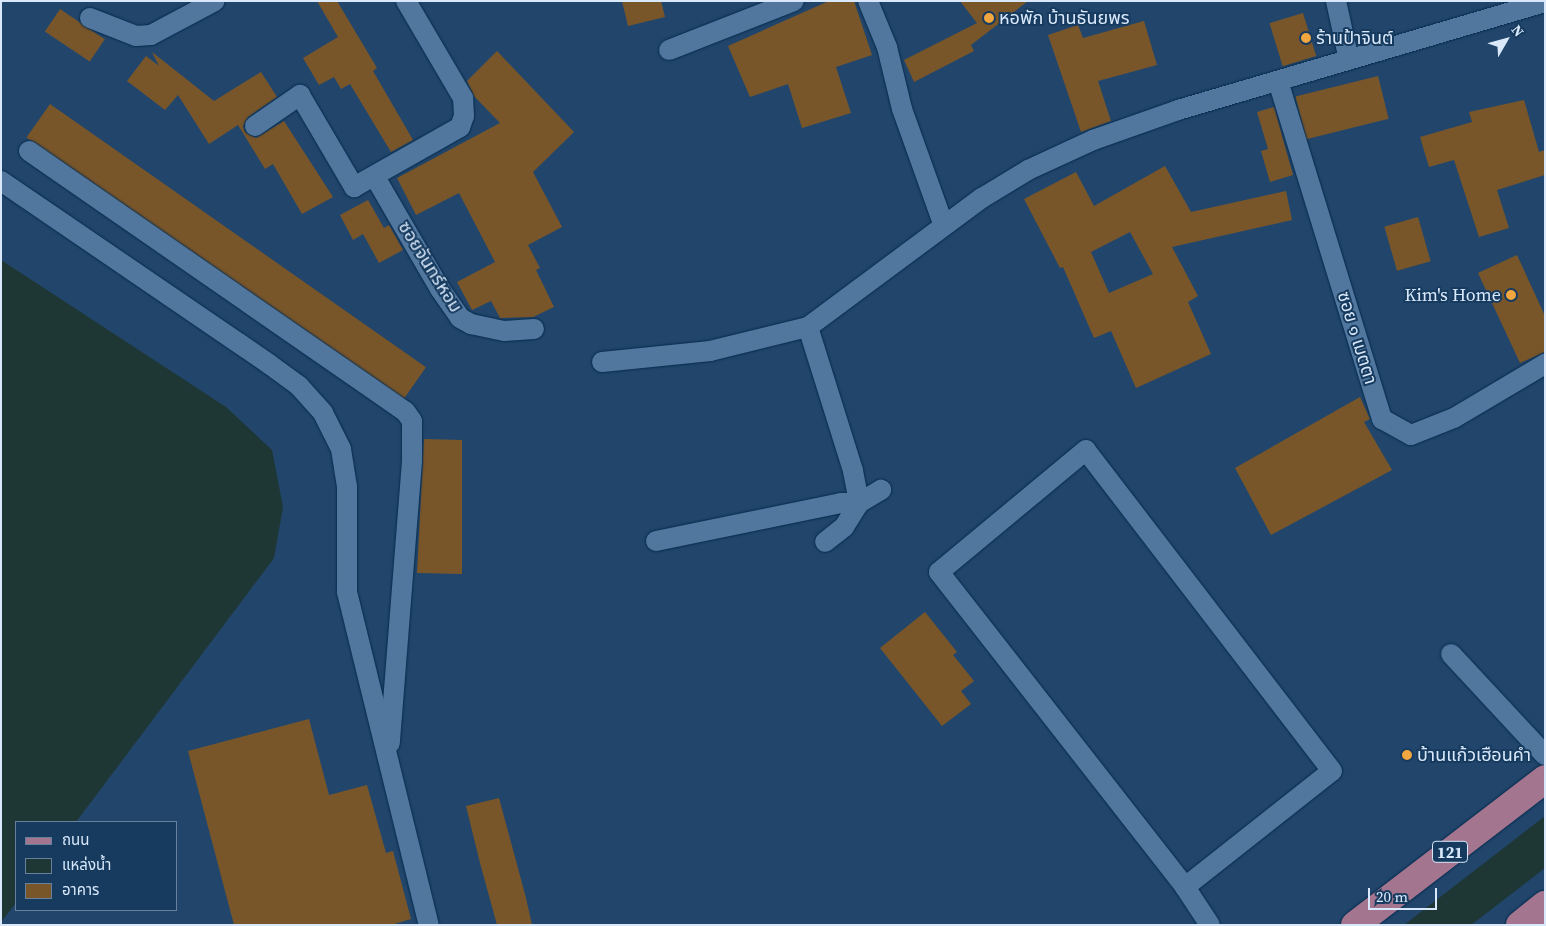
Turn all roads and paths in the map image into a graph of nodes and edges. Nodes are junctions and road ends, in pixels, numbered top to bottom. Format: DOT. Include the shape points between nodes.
graph roads {
  1 [pos="215,1"];
  2 [pos="406,1"];
  3 [pos="794,1"];
  4 [pos="868,1"];
  5 [pos="1336,1"];
  6 [pos="1545,2"];
  7 [pos="90,18"];
  8 [pos="669,50"];
  9 [pos="1349,60"];
  10 [pos="1278,81"];
  11 [pos="255,126"];
  12 [pos="29,151"];
  13 [pos="375,176"];
  14 [pos="1,181"];
  15 [pos="944,226"];
  16 [pos="808,328"];
  17 [pos="534,329"];
  18 [pos="602,362"];
  19 [pos="1545,364"];
  20 [pos="880,490"];
  21 [pos="859,503"];
  22 [pos="656,541"];
  23 [pos="825,542"];
  24 [pos="1451,654"];
  25 [pos="1545,756"];
  26 [pos="389,760"];
  27 [pos="1545,779"];
  28 [pos="1185,887"];
  29 [pos="1545,906"];
  30 [pos="430,925"];
  31 [pos="1210,925"];
  32 [pos="1355,925"];
  33 [pos="1520,925"];
  1 -- 7 [label="street" via="151,35 136,36"];
  2 -- 13 [label="street" via="463,98 464,116 460,127"];
  3 -- 8 [label="street"];
  4 -- 15 [label="street" via="887,47 902,109"];
  5 -- 9 [label="street"];
  6 -- 9 [label="street"];
  9 -- 10 [label="street"];
  10 -- 15 [label="street" via="1093,140 1028,170"];
  10 -- 19 [label="street, ซอย ๑ เมตตา" via="1382,419 1411,435 1454,418"];
  11 -- 13 [label="street" via="300,95 354,186"];
  12 -- 26 [label="street" via="405,411 412,421 412,461"];
  13 -- 17 [label="street, ซอยจันทร์หอม" via="460,318 504,331"];
  14 -- 26 [label="street" via="269,364 299,386 323,413 342,458 347,486 347,592"];
  15 -- 16 [label="street"];
  16 -- 18 [label="street" via="710,351"];
  16 -- 21 [label="street" via="853,471"];
  20 -- 21 [label="street"];
  21 -- 22 [label="street" via="841,503"];
  21 -- 23 [label="street" via="844,527"];
  24 -- 25 [label="street"];
  26 -- 30 [label="street"];
  27 -- 32 [label="main road, 121"];
  28 -- 28 [label="street" via="939,572 1086,450 1332,771"];
  28 -- 31 [label="street"];
  29 -- 33 [label="main road"];
}
